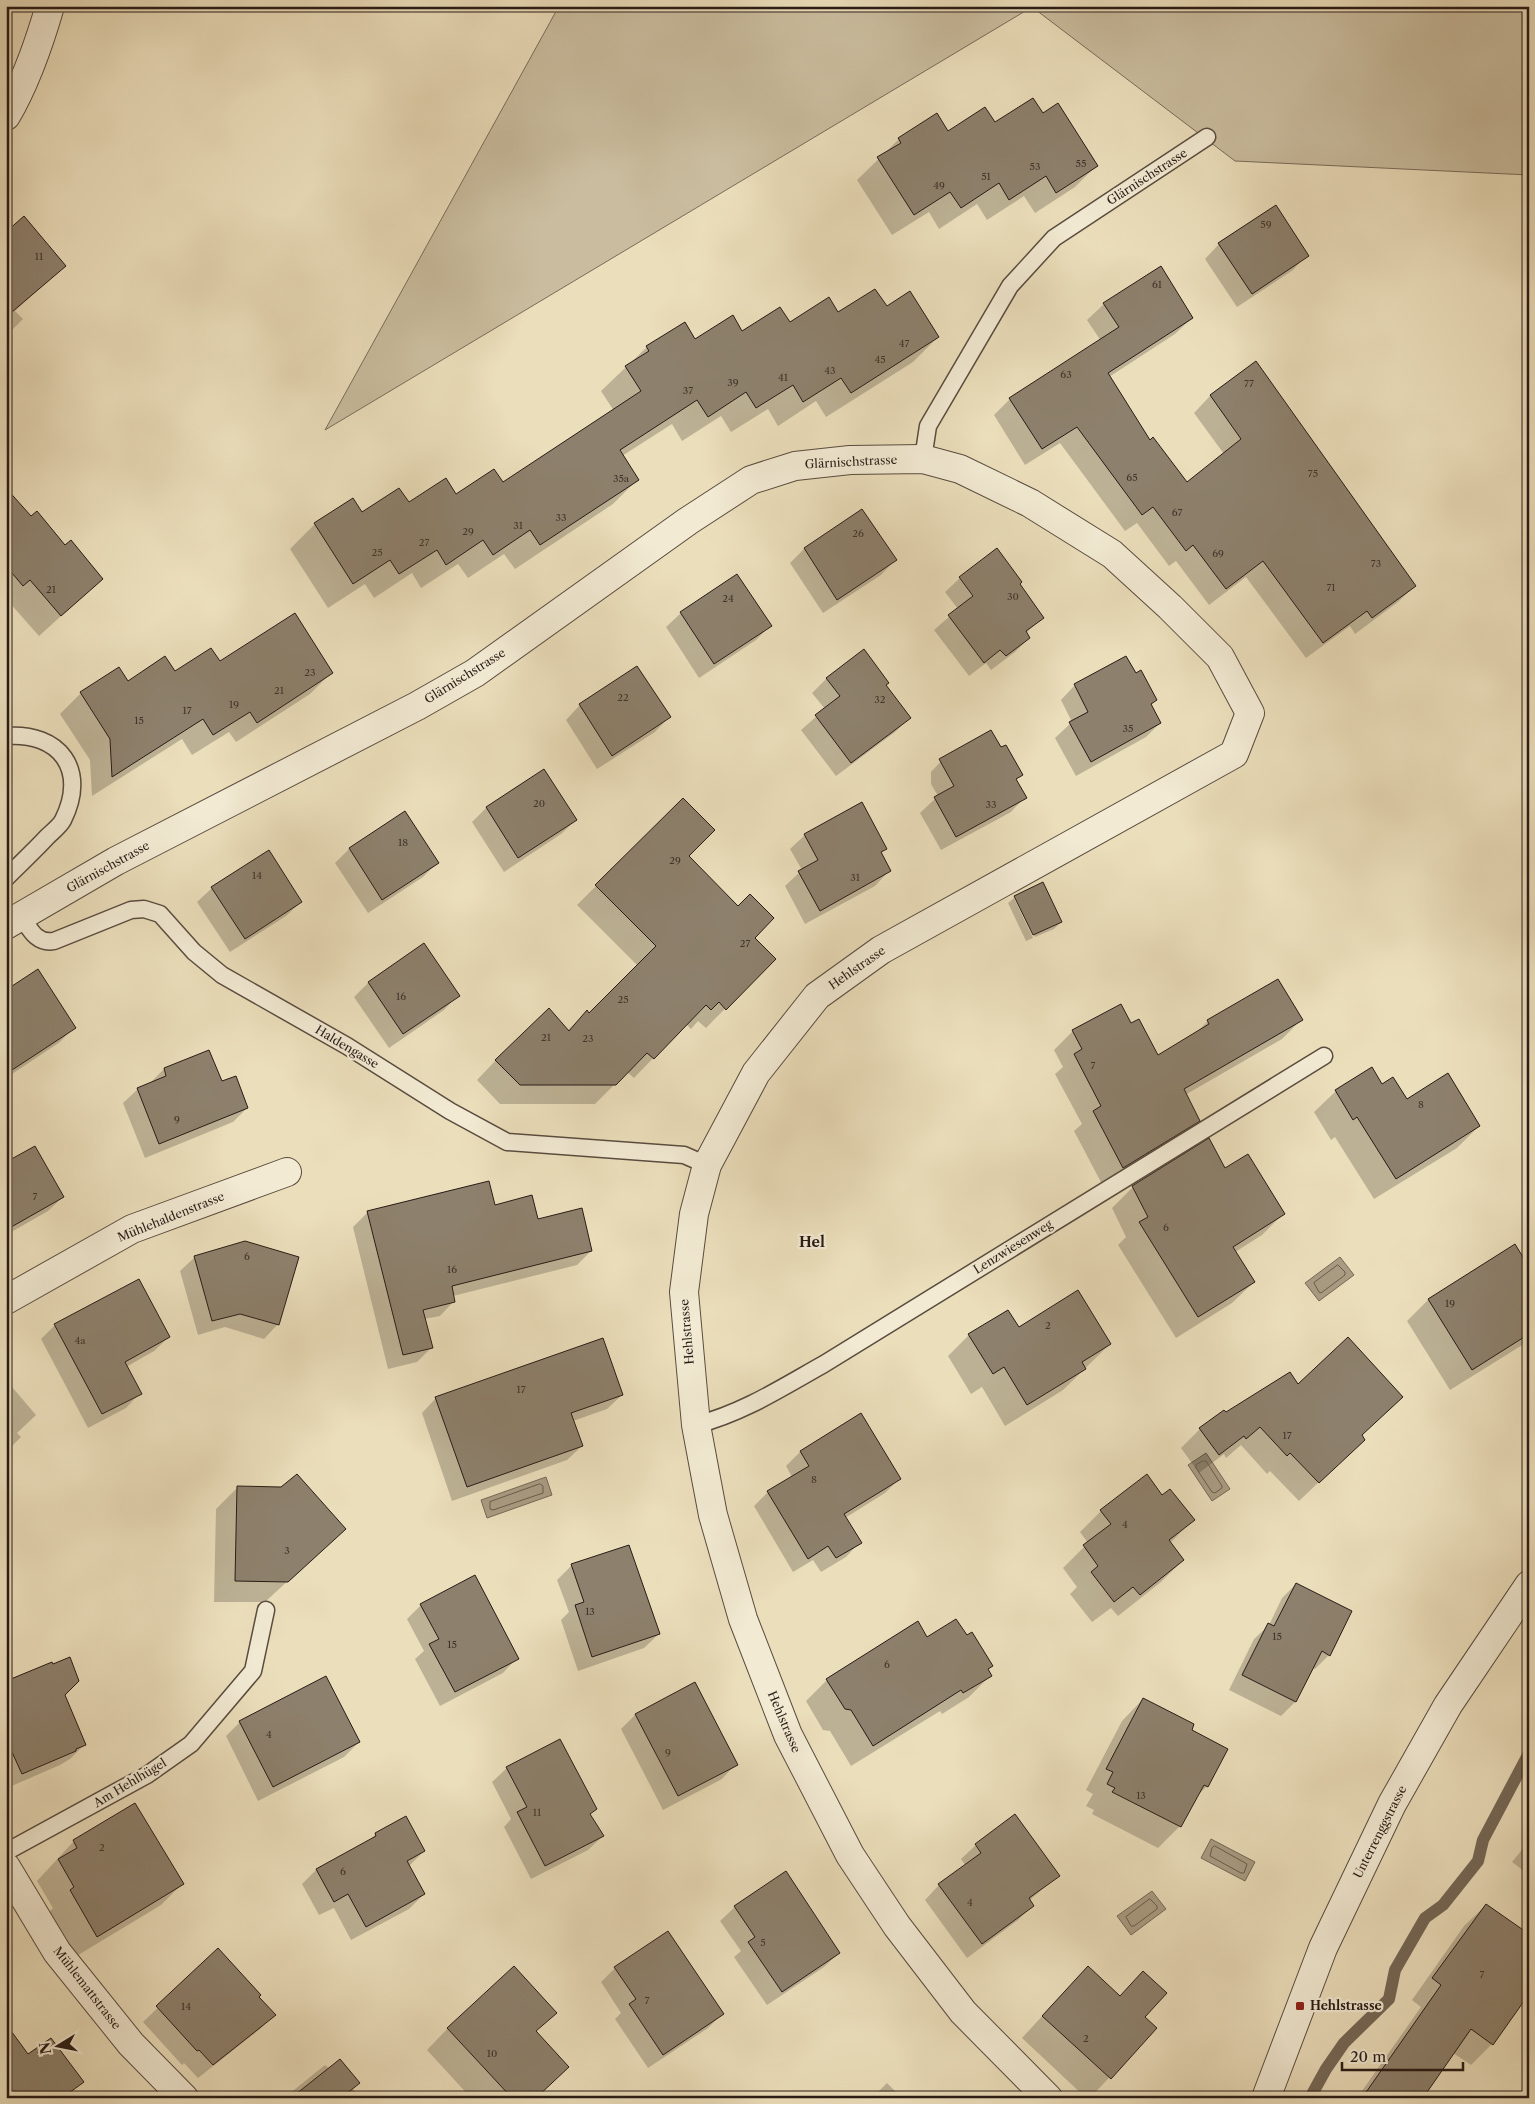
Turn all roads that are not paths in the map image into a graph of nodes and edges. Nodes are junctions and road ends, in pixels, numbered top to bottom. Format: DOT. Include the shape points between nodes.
graph roads {
  1 [pos="50,6"];
  2 [pos="6,116"];
  3 [pos="1207,137"];
  4 [pos="923,459"];
  5 [pos="1250,713"];
  6 [pos="6,736"];
  7 [pos="6,878"];
  8 [pos="14,920"];
  9 [pos="1324,1056"];
  10 [pos="707,1165"];
  11 [pos="287,1172"];
  12 [pos="6,1300"];
  13 [pos="696,1425"];
  14 [pos="1529,1584"];
  15 [pos="266,1610"];
  16 [pos="6,1852"];
  17 [pos="6,1867"];
  18 [pos="184,2098"];
  19 [pos="1048,2098"];
  20 [pos="1266,2098"];
  1 -- 2 [label="street" via="20,93"];
  3 -- 4 [label="lane, Glärnischstrasse" via="1054,238 1010,286 928,426"];
  4 -- 5 [label="street, Glärnischstrasse" via="960,469 1026,500 1112,554 1220,657"];
  4 -- 8 [label="street, Glärnischstrasse" via="850,460 795,466 751,480 475,672 417,706 116,861"];
  5 -- 10 [label="street, Hehlstrasse" via="1234,754 881,950 817,996 756,1073"];
  6 -- 7 [label="lane" via="30,736 51,744 64,757 73,774 71,797 63,821"];
  8 -- 10 [label="lane, Haldengasse" via="46,943 131,910 144,909 160,914 194,952 222,975 507,1142 684,1155"];
  9 -- 13 [label="lane, Lenzwiesenweg" via="824,1364 750,1406 719,1420"];
  10 -- 13 [label="street, Hehlstrasse" via="694,1214 684,1292"];
  11 -- 12 [label="street, Mühlehaldenstrasse" via="132,1230"];
  13 -- 19 [label="street, Hehlstrasse" via="713,1515 743,1619 788,1735 835,1827 897,1926 964,2012"];
  14 -- 20 [label="street, Unterrenggstrasse" via="1448,1705 1392,1804 1323,1948"];
  15 -- 16 [label="lane, Am Hehlhügel" via="254,1671 191,1744 147,1775"];
  17 -- 18 [label="street, Mühlemattstrasse" via="57,1952 131,2044"];
}
